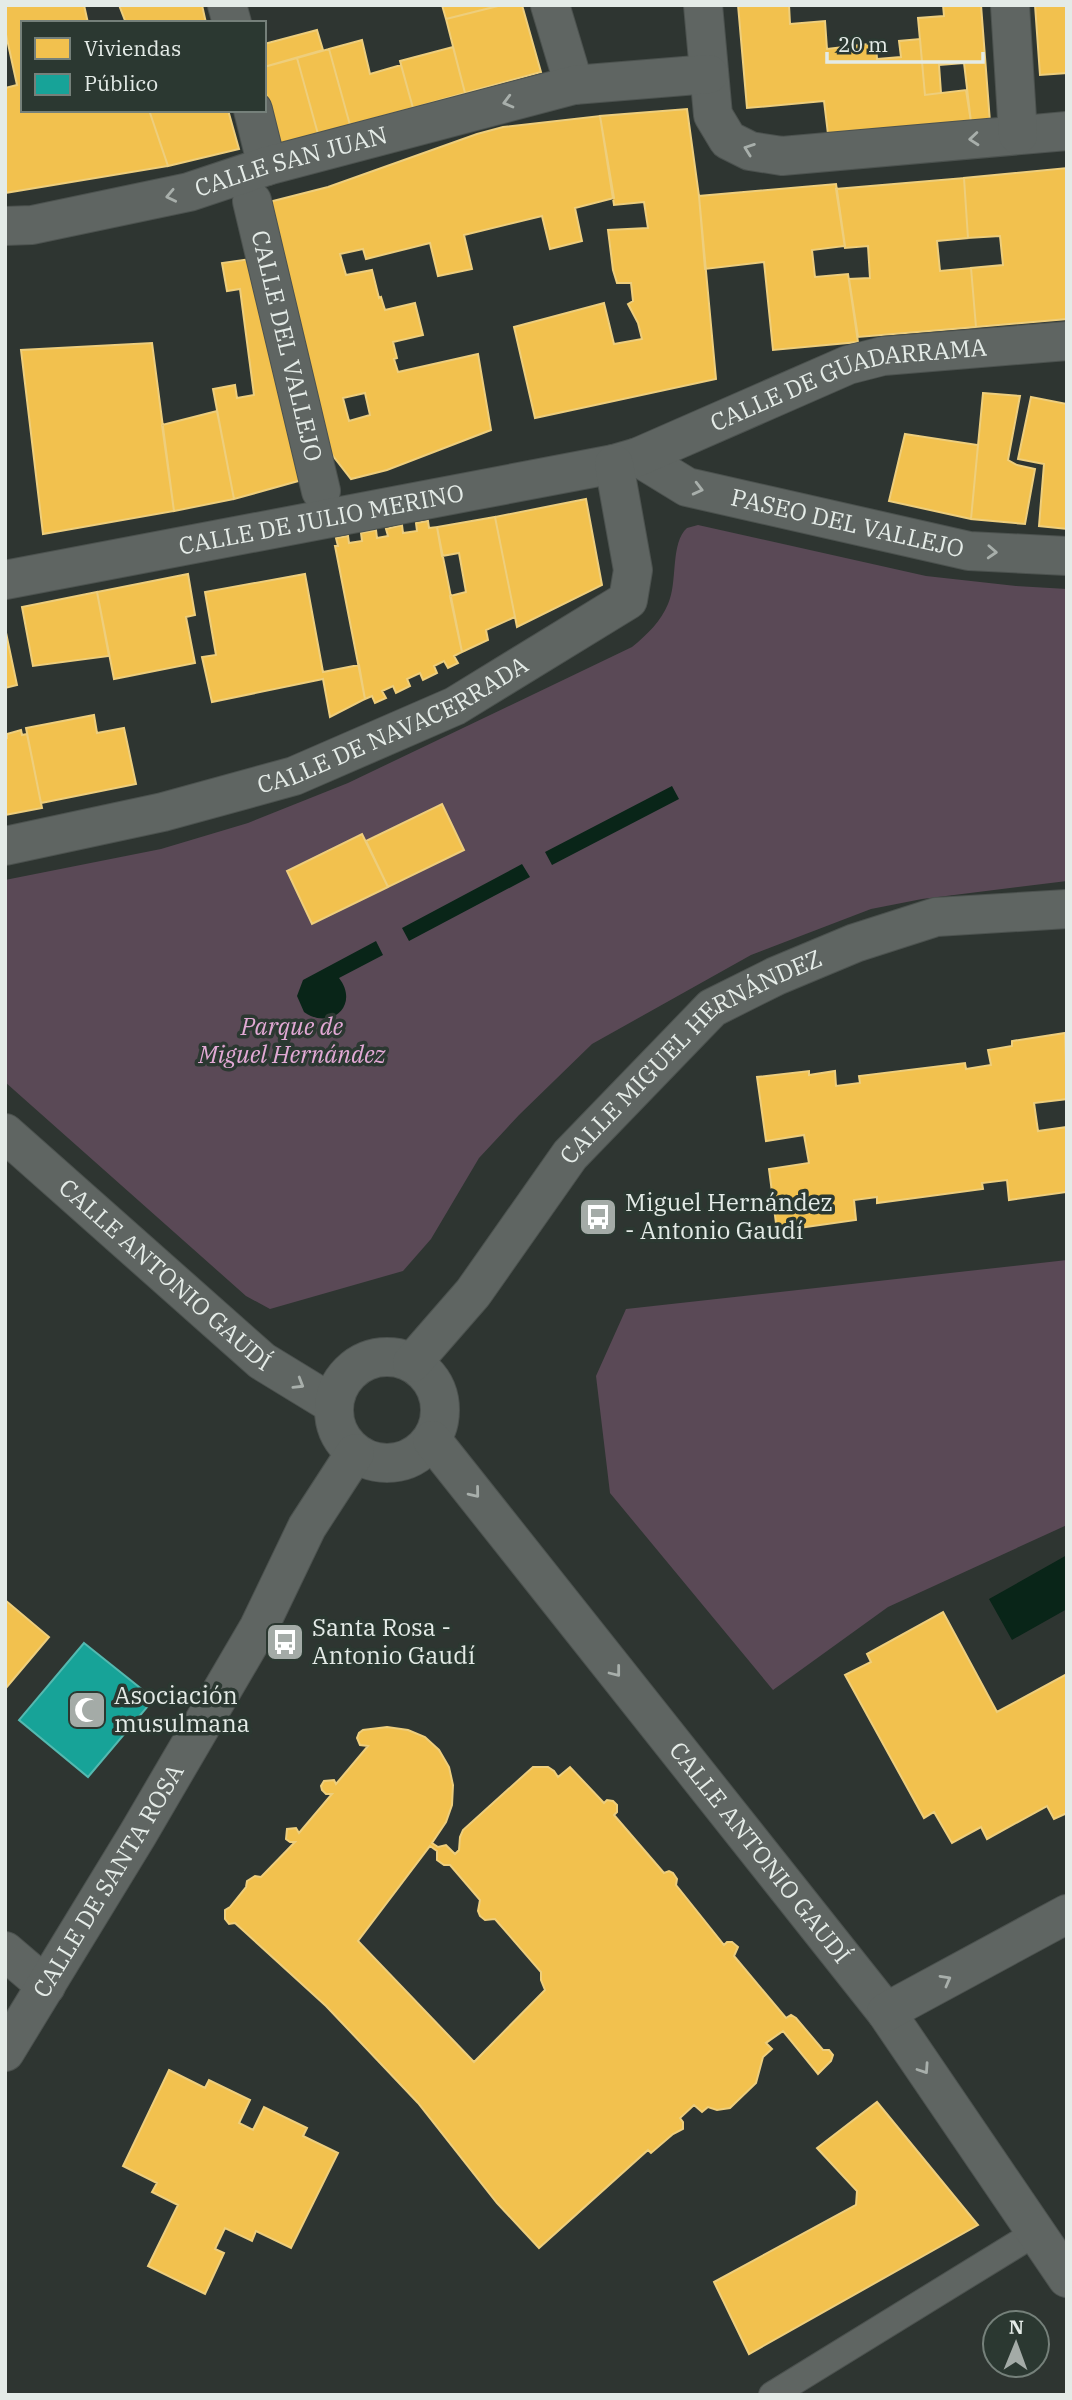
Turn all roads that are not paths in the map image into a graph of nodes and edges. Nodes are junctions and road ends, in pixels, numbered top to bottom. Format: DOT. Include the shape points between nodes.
graph roads {
  1 [pos="550,5"];
  2 [pos="703,5"];
  3 [pos="1010,5"];
  4 [pos="709,74"];
  5 [pos="575,85"];
  6 [pos="253,112"];
  7 [pos="1067,131"];
  8 [pos="1018,135"];
  9 [pos="259,184"];
  10 [pos="5,226"];
  11 [pos="1067,341"];
  12 [pos="626,460"];
  13 [pos="321,491"];
  14 [pos="1067,556"];
  15 [pos="5,580"];
  16 [pos="5,846"];
  17 [pos="1067,909"];
  18 [pos="5,1133"];
  19 [pos="412,1363"];
  20 [pos="334,1405"];
  21 [pos="432,1440"];
  22 [pos="355,1453"];
  23 [pos="1067,1914"];
  24 [pos="5,1951"];
  25 [pos="46,1986"];
  26 [pos="886,2012"];
  27 [pos="5,2052"];
  28 [pos="1034,2233"];
  29 [pos="1067,2278"];
  30 [pos="772,2395"];
  1 -- 5 [label="street"];
  2 -- 4 [label="street"];
  3 -- 8 [label="street"];
  4 -- 5 [label="street, CALLE SAN JUAN"];
  8 -- 4 [label="street, one-way" via="782,156 750,151 728,140 713,115"];
  5 -- 9 [label="street, CALLE SAN JUAN, one-way"];
  6 -- 9 [label="street, CALLE DEL VALLEJO"];
  7 -- 8 [label="street"];
  9 -- 10 [label="street, CALLE SAN JUAN, one-way" via="189,192 32,225"];
  9 -- 13 [label="street, CALLE DEL VALLEJO"];
  11 -- 12 [label="street, CALLE DE GUADARRAMA" via="883,356 848,365"];
  12 -- 14 [label="street, PASEO DEL VALLEJO, one-way" via="687,487 969,551"];
  12 -- 15 [label="street, CALLE DE JULIO MERINO"];
  12 -- 16 [label="street, CALLE DE NAVACERRADA" via="633,570 628,600 455,706 294,776 163,812"];
  17 -- 19 [label="street, CALLE MIGUEL HERNÁNDEZ" via="936,917 855,943 712,1008 570,1155 473,1293"];
  18 -- 20 [label="street, CALLE ANTONIO GAUDÍ, one-way" via="262,1361"];
  19 -- 20 [label="street" via="392,1357 356,1366 344,1380"];
  19 -- 21 [label="street" via="431,1380 440,1400 440,1422"];
  20 -- 22 [label="street" via="339,1434"];
  21 -- 22 [label="street" via="412,1458 383,1464"];
  21 -- 26 [label="street, CALLE ANTONIO GAUDÍ, one-way"];
  22 -- 25 [label="street, CALLE DE SANTA ROSA" via="307,1527 259,1627"];
  26 -- 23 [label="street, one-way"];
  24 -- 25 [label="street"];
  25 -- 27 [label="street, CALLE DE SANTA ROSA"];
  26 -- 28 [label="street, CALLE ANTONIO GAUDÍ, one-way"];
  28 -- 29 [label="street, CALLE ANTONIO GAUDÍ"];
  28 -- 30 [label="lane"];
}
